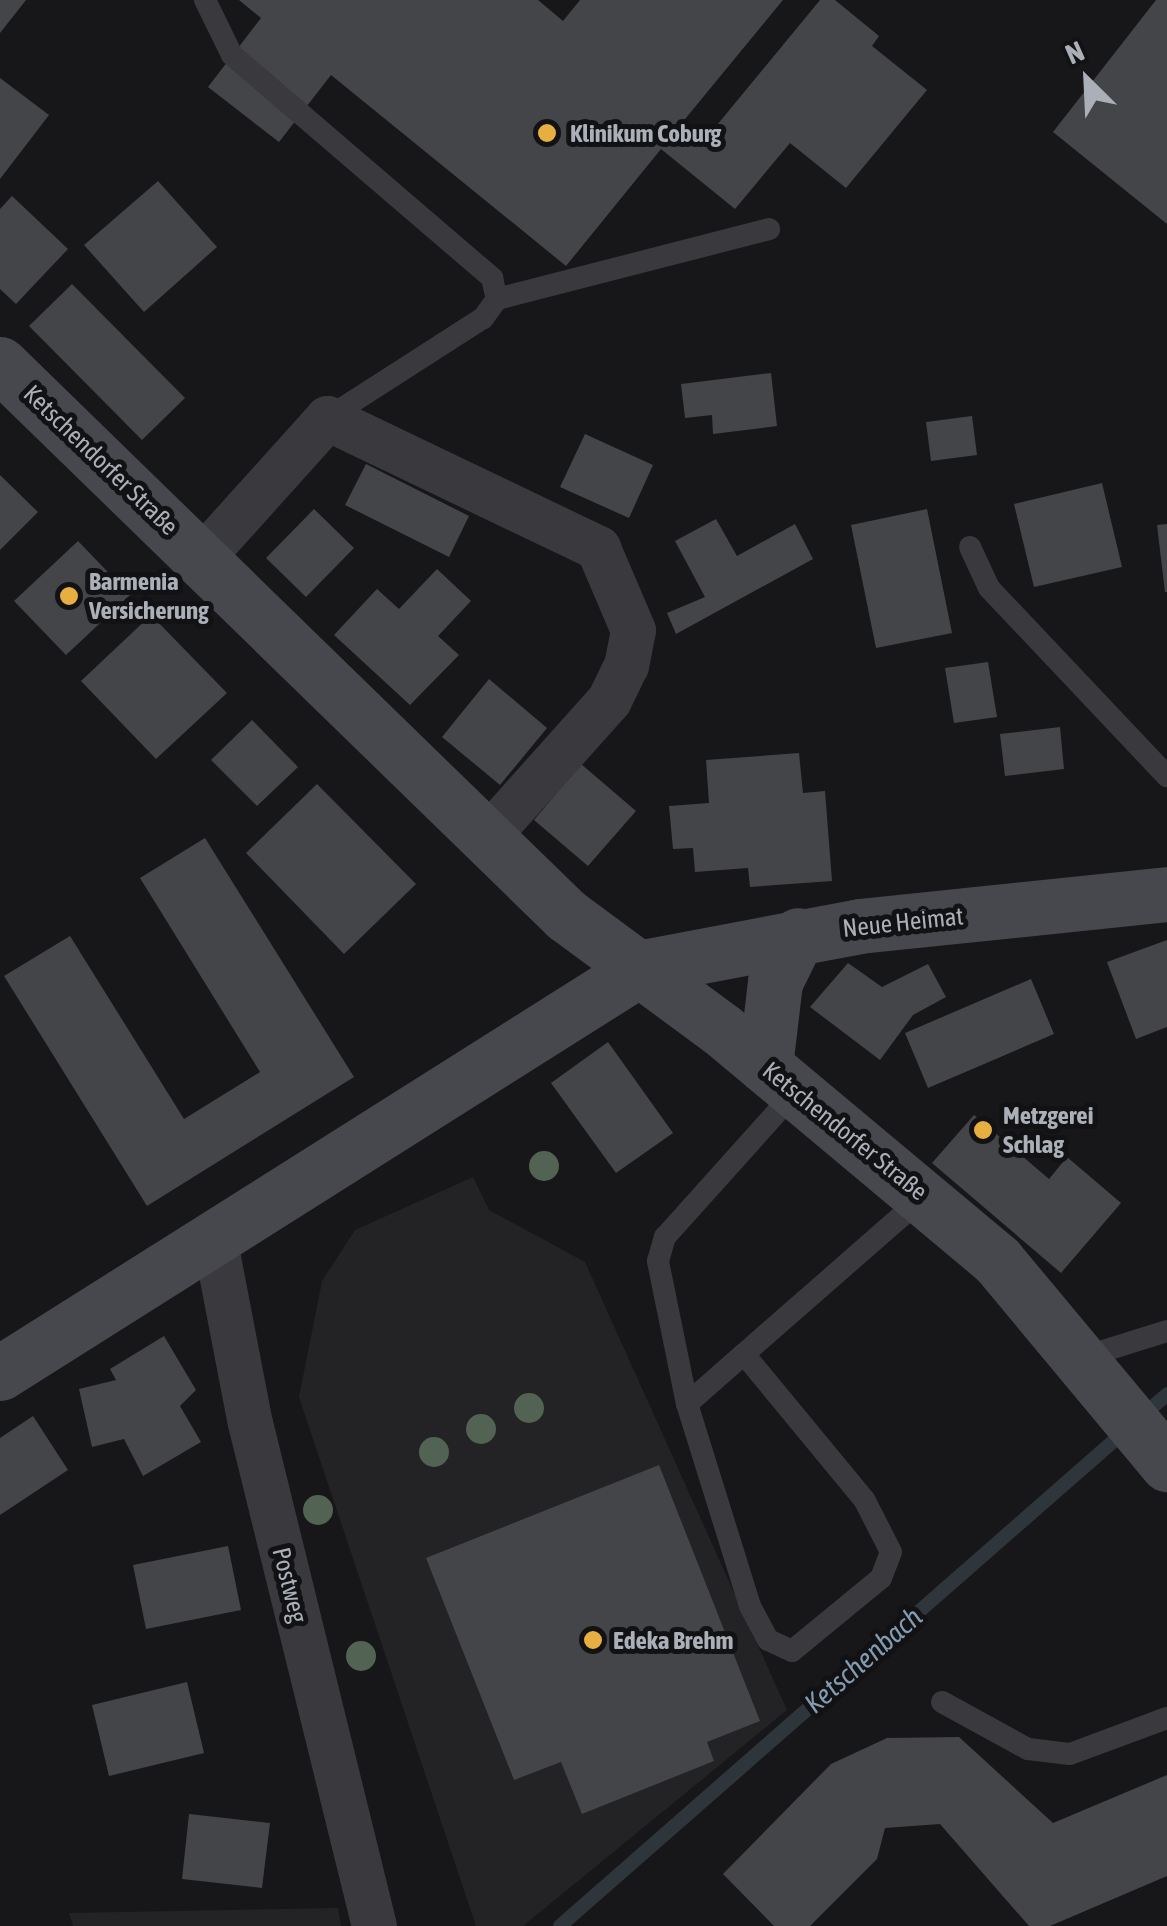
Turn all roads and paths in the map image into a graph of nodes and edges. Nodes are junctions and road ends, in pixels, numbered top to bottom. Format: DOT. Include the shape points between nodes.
graph roads {
  1 [pos="205,0"];
  2 [pos="769,229"];
  3 [pos="497,299"];
  4 [pos="0,364"];
  5 [pos="327,418"];
  6 [pos="970,547"];
  7 [pos="202,556"];
  8 [pos="1167,776"];
  9 [pos="488,834"];
  10 [pos="1167,894"];
  11 [pos="798,934"];
  12 [pos="643,967"];
  13 [pos="781,1078"];
  14 [pos="925,1195"];
  15 [pos="215,1242"];
  16 [pos="1167,1331"];
  17 [pos="744,1354"];
  18 [pos="1084,1356"];
  19 [pos="0,1373"];
  20 [pos="686,1404"];
  21 [pos="1146,1435"];
  22 [pos="942,1702"];
  23 [pos="1167,1718"];
  24 [pos="374,1926"];
  1 -- 3 [label="lane" via="232,55 492,278"];
  2 -- 3 [label="lane"];
  3 -- 5 [label="lane" via="483,318"];
  4 -- 7 [label="street, Ketschendorfer Straße"];
  5 -- 7 [label="street"];
  5 -- 9 [label="street" via="586,539 623,592 634,630 609,700"];
  6 -- 8 [label="lane" via="989,588"];
  7 -- 9 [label="street, Ketschendorfer Straße"];
  9 -- 12 [label="street, Ketschendorfer Straße" via="566,914"];
  10 -- 11 [label="street, Neue Heimat"];
  11 -- 12 [label="street, Neue Heimat"];
  11 -- 13 [label="street" via="774,982"];
  12 -- 13 [label="street, Ketschendorfer Straße"];
  12 -- 15 [label="street"];
  13 -- 14 [label="street, Ketschendorfer Straße"];
  13 -- 20 [label="lane" via="665,1236 658,1261"];
  14 -- 17 [label="lane"];
  14 -- 18 [label="street, Ketschendorfer Straße"];
  15 -- 19 [label="street"];
  15 -- 24 [label="street, Postweg" via="250,1423"];
  16 -- 18 [label="lane"];
  17 -- 20 [label="lane"];
  17 -- 20 [label="lane" via="865,1502 891,1552 880,1578 792,1652 768,1640 750,1606"];
  18 -- 21 [label="street, Ketschendorfer Straße"];
  22 -- 23 [label="lane" via="1028,1749 1070,1754"];
}
